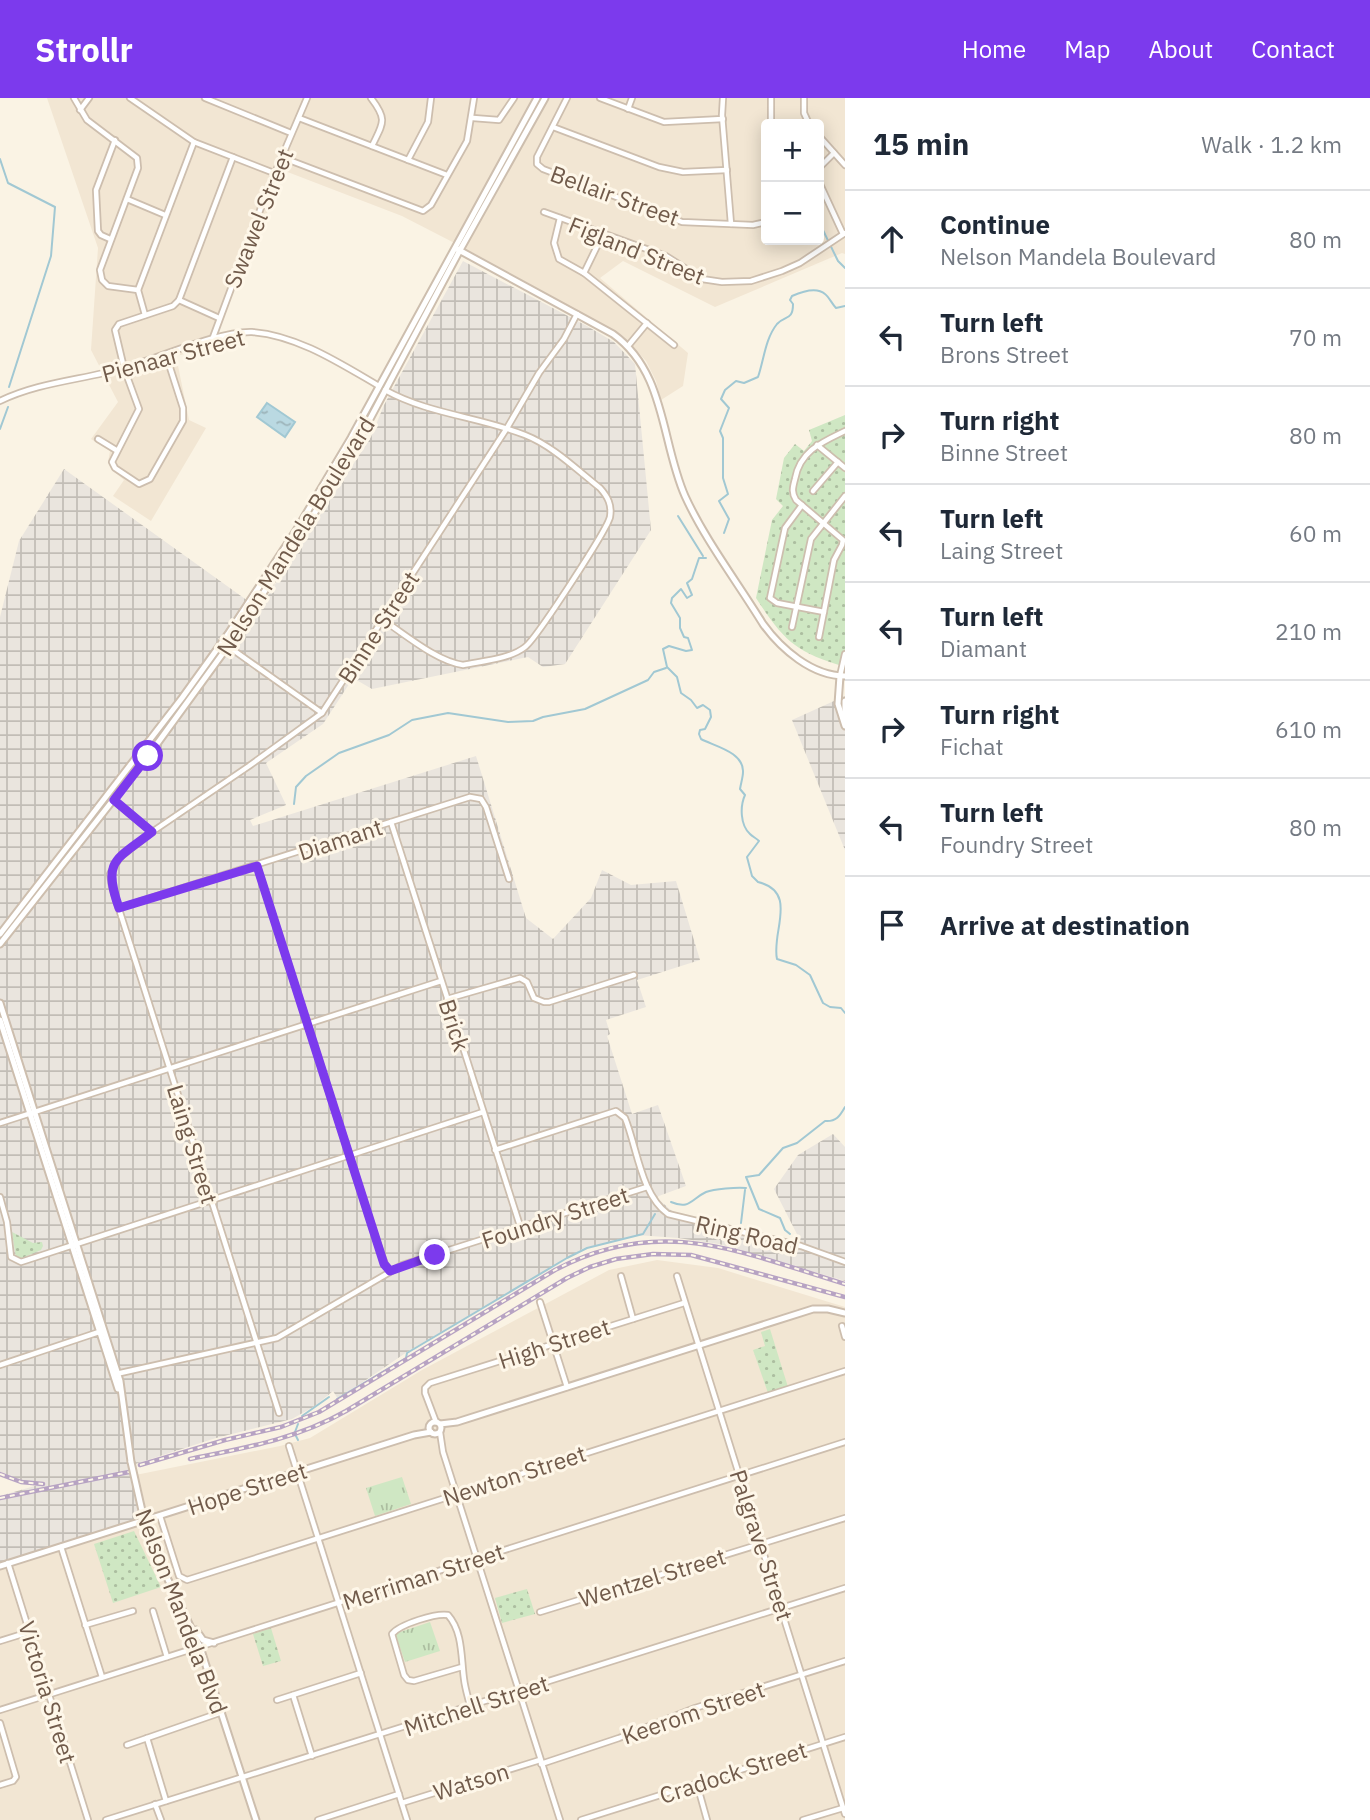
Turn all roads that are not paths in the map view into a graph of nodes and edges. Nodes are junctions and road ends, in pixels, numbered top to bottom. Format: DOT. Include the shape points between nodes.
graph roads {
  1 [pos="74,98"];
  2 [pos="89,98"];
  3 [pos="130,98"];
  4 [pos="205,98"];
  5 [pos="307,98"];
  6 [pos="371,98"];
  7 [pos="431,98"];
  8 [pos="474,98"];
  9 [pos="514,98"];
  10 [pos="537,98"];
  11 [pos="545,98"];
  12 [pos="567,98"];
  13 [pos="600,98"];
  14 [pos="632,98"];
  15 [pos="723,98"];
  16 [pos="771,98"];
  17 [pos="804,98"];
  18 [pos="214,100"];
  19 [pos="628,109"];
  20 [pos="80,111"];
  21 [pos="299,118"];
  22 [pos="472,118"];
  23 [pos="723,119"];
  24 [pos="771,119"];
  25 [pos="807,119"];
  26 [pos="553,127"];
  27 [pos="292,133"];
  28 [pos="115,140"];
  29 [pos="194,142"];
  30 [pos="824,142"];
  31 [pos="372,146"];
  32 [pos="514,146"];
  33 [pos="834,153"];
  34 [pos="233,157"];
  35 [pos="281,157"];
  36 [pos="408,160"];
  37 [pos="824,163"];
  38 [pos="845,165"];
  39 [pos="727,170"];
  40 [pos="275,173"];
  41 [pos="447,175"];
  42 [pos="824,192"];
  43 [pos="127,199"];
  44 [pos="544,212"];
  45 [pos="166,215"];
  46 [pos="560,218"];
  47 [pos="731,224"];
  48 [pos="761,224"];
  49 [pos="844,233"];
  50 [pos="603,234"];
  51 [pos="110,239"];
  52 [pos="457,249"];
  53 [pos="584,273"];
  54 [pos="138,290"];
  55 [pos="179,300"];
  56 [pos="145,314"];
  57 [pos="578,314"];
  58 [pos="219,318"];
  59 [pos="647,323"];
  60 [pos="212,340"];
  61 [pos="674,345"];
  62 [pos="628,346"];
  63 [pos="166,355"];
  64 [pos="124,368"];
  65 [pos="382,388"];
  66 [pos="0,401"];
  67 [pos="507,428"];
  68 [pos="845,432"];
  69 [pos="98,439"];
  70 [pos="817,445"];
  71 [pos="116,450"];
  72 [pos="838,462"];
  73 [pos="845,468"];
  74 [pos="813,491"];
  75 [pos="844,500"];
  76 [pos="802,505"];
  77 [pos="823,522"];
  78 [pos="797,607"];
  79 [pos="824,612"];
  80 [pos="383,620"];
  81 [pos="792,627"];
  82 [pos="819,637"];
  83 [pos="222,642"];
  84 [pos="229,646"];
  85 [pos="845,654"];
  86 [pos="842,676"];
  87 [pos="845,701"];
  88 [pos="322,713"];
  89 [pos="845,717"];
  90 [pos="845,726"];
  91 [pos="107,796"];
  92 [pos="114,800"];
  93 [pos="391,822"];
  94 [pos="152,832"];
  95 [pos="257,866"];
  96 [pos="50,870"];
  97 [pos="56,874"];
  98 [pos="110,874"];
  99 [pos="509,879"];
  100 [pos="28,898"];
  101 [pos="34,903"];
  102 [pos="119,908"];
  103 [pos="0,934"];
  104 [pos="0,944"];
  105 [pos="634,975"];
  106 [pos="441,982"];
  107 [pos="447,999"];
  108 [pos="0,1003"];
  109 [pos="0,1020"];
  110 [pos="307,1024"];
  111 [pos="170,1068"];
  112 [pos="32,1112"];
  113 [pos="483,1112"];
  114 [pos="0,1123"];
  115 [pos="495,1150"];
  116 [pos="349,1155"];
  117 [pos="647,1187"];
  118 [pos="0,1197"];
  119 [pos="211,1199"];
  120 [pos="520,1228"];
  121 [pos="73,1243"];
  122 [pos="845,1262"];
  123 [pos="390,1271"];
  124 [pos="621,1276"];
  125 [pos="677,1276"];
  126 [pos="540,1302"];
  127 [pos="684,1303"];
  128 [pos="845,1313"];
  129 [pos="633,1319"];
  130 [pos="842,1326"];
  131 [pos="100,1332"];
  132 [pos="845,1338"];
  133 [pos="257,1344"];
  134 [pos="553,1344"];
  135 [pos="699,1346"];
  136 [pos="0,1365"];
  137 [pos="845,1371"];
  138 [pos="115,1374"];
  139 [pos="567,1387"];
  140 [pos="719,1410"];
  141 [pos="279,1413"];
  142 [pos="435,1428"];
  143 [pos="845,1441"];
  144 [pos="289,1446"];
  145 [pos="298,1472"];
  146 [pos="740,1475"];
  147 [pos="456,1494"];
  148 [pos="160,1516"];
  149 [pos="845,1518"];
  150 [pos="319,1538"];
  151 [pos="762,1544"];
  152 [pos="61,1547"];
  153 [pos="477,1558"];
  154 [pos="8,1563"];
  155 [pos="0,1566"];
  156 [pos="845,1588"];
  157 [pos="339,1603"];
  158 [pos="782,1608"];
  159 [pos="133,1611"];
  160 [pos="153,1611"];
  161 [pos="540,1612"];
  162 [pos="189,1623"];
  163 [pos="85,1625"];
  164 [pos="29,1632"];
  165 [pos="0,1642"];
  166 [pos="214,1643"];
  167 [pos="200,1647"];
  168 [pos="167,1657"];
  169 [pos="845,1661"];
  170 [pos="462,1667"];
  171 [pos="361,1674"];
  172 [pos="803,1674"];
  173 [pos="102,1677"];
  174 [pos="517,1692"];
  175 [pos="48,1695"];
  176 [pos="293,1695"];
  177 [pos="277,1700"];
  178 [pos="470,1706"];
  179 [pos="0,1710"];
  180 [pos="222,1712"];
  181 [pos="0,1723"];
  182 [pos="380,1735"];
  183 [pos="845,1737"];
  184 [pos="147,1738"];
  185 [pos="824,1743"];
  186 [pos="127,1745"];
  187 [pos="312,1756"];
  188 [pos="540,1762"];
  189 [pos="243,1778"];
  190 [pos="697,1784"];
  191 [pos="0,1786"];
  192 [pos="399,1794"];
  193 [pos="166,1801"];
  194 [pos="402,1803"];
  195 [pos="155,1804"];
  196 [pos="844,1811"];
  197 [pos="88,1820"];
  198 [pos="106,1820"];
  199 [pos="161,1820"];
  200 [pos="256,1820"];
  201 [pos="318,1820"];
  202 [pos="407,1820"];
  203 [pos="559,1820"];
  204 [pos="581,1820"];
  205 [pos="707,1820"];
  206 [pos="803,1820"];
  1 -- 20 [label="street"];
  2 -- 20 [label="street"];
  3 -- 29 [label="street"];
  4 -- 18 [label="street"];
  5 -- 21 [label="street, Swawel Street"];
  6 -- 31 [label="street" via="384,119"];
  7 -- 36 [label="street" via="428,122"];
  8 -- 22 [label="street"];
  9 -- 22 [label="street" via="499,120"];
  10 -- 32 [label="street, Nelson Mandela Boulevard"];
  11 -- 32 [label="street, Nelson Mandela Boulevard"];
  12 -- 26 [label="street, Bellair Street"];
  13 -- 19 [label="street"];
  14 -- 19 [label="street"];
  15 -- 23 [label="street"];
  16 -- 24 [label="street"];
  17 -- 25 [label="street"];
  18 -- 27 [label="street"];
  19 -- 23 [label="street" via="664,122"];
  20 -- 28 [label="street"];
  21 -- 27 [label="street, Swawel Street"];
  21 -- 31 [label="street"];
  22 -- 41 [label="street" via="467,141"];
  23 -- 39 [label="street"];
  26 -- 39 [label="street" via="659,167 683,172"];
  26 -- 47 [label="street, Bellair Street" via="537,157 543,169 682,222"];
  27 -- 35 [label="street, Swawel Street"];
  28 -- 43 [label="street" via="134,154 138,163"];
  28 -- 51 [label="street" via="96,191 99,231"];
  29 -- 34 [label="street"];
  29 -- 45 [label="street"];
  30 -- 33 [label="street"];
  31 -- 36 [label="street"];
  32 -- 52 [label="street, Nelson Mandela Boulevard"];
  33 -- 37 [label="street"];
  33 -- 38 [label="street"];
  34 -- 40 [label="street"];
  34 -- 55 [label="street"];
  35 -- 40 [label="street, Swawel Street"];
  35 -- 41 [label="street" via="419,211 428,209"];
  36 -- 41 [label="street"];
  39 -- 47 [label="street"];
  40 -- 58 [label="street, Swawel Street"];
  42 -- 49 [label="street"];
  43 -- 45 [label="street"];
  43 -- 51 [label="street"];
  44 -- 46 [label="street, Figland Street"];
  45 -- 54 [label="street"];
  46 -- 50 [label="street, Figland Street"];
  46 -- 53 [label="street" via="555,253"];
  47 -- 48 [label="street, Bellair Street"];
  49 -- 50 [label="street, Figland Street" via="792,267 735,282 702,279 667,256"];
  50 -- 53 [label="street"];
  51 -- 54 [label="street" via="101,267 103,282 111,288"];
  52 -- 57 [label="street"];
  52 -- 65 [label="street, Nelson Mandela Boulevard"];
  53 -- 59 [label="street"];
  54 -- 56 [label="street"];
  55 -- 56 [label="street"];
  55 -- 58 [label="street"];
  56 -- 64 [label="street" via="116,328"];
  57 -- 62 [label="street"];
  57 -- 67 [label="street, Binne Street"];
  58 -- 60 [label="street, Swawel Street"];
  59 -- 61 [label="street"];
  59 -- 62 [label="street"];
  60 -- 63 [label="street, Pienaar Street"];
  60 -- 65 [label="street, Pienaar Street" via="251,332 291,341"];
  62 -- 86 [label="street" via="653,386 685,494 763,624 791,655"];
  63 -- 64 [label="street, Pienaar Street"];
  63 -- 71 [label="street" via="183,408 179,430 144,484 113,465"];
  64 -- 66 [label="street, Pienaar Street" via="46,384"];
  64 -- 71 [label="street" via="139,409"];
  65 -- 67 [label="street, Pienaar Street" via="417,404"];
  65 -- 83 [label="street, Nelson Mandela Boulevard"];
  65 -- 84 [label="street, Nelson Mandela Boulevard" via="325,498"];
  67 -- 80 [label="street, Binne Street"];
  67 -- 80 [label="street, Pienaar Street" via="544,444 606,494 611,507 608,523 583,563 533,639 513,653 463,664 449,662"];
  68 -- 70 [label="street"];
  69 -- 71 [label="street"];
  70 -- 72 [label="street"];
  70 -- 76 [label="street" via="797,468 793,494"];
  72 -- 73 [label="street"];
  72 -- 74 [label="street"];
  75 -- 77 [label="street"];
  76 -- 77 [label="street"];
  76 -- 78 [label="street" via="785,528 770,596 773,602"];
  77 -- 78 [label="street" via="811,539"];
  77 -- 79 [label="street" via="843,542 836,554"];
  78 -- 79 [label="street"];
  78 -- 81 [label="street"];
  79 -- 82 [label="street"];
  80 -- 88 [label="street, Binne Street"];
  83 -- 84 [label="street"];
  83 -- 91 [label="street, Nelson Mandela Boulevard"];
  84 -- 88 [label="street"];
  84 -- 92 [label="street, Nelson Mandela Boulevard"];
  85 -- 86 [label="street"];
  86 -- 90 [label="street" via="838,704"];
  87 -- 89 [label="street"];
  88 -- 94 [label="street, Binne Street"];
  91 -- 92 [label="street"];
  91 -- 96 [label="street, Nelson Mandela Boulevard"];
  92 -- 94 [label="street"];
  92 -- 97 [label="street, Nelson Mandela Boulevard"];
  93 -- 95 [label="street, Diamant"];
  93 -- 99 [label="street, Diamant" via="470,797 481,800"];
  93 -- 106 [label="street, Brick"];
  94 -- 98 [label="street, Binne Street" via="120,857"];
  95 -- 102 [label="street, Diamant"];
  95 -- 110 [label="street"];
  96 -- 97 [label="street"];
  96 -- 100 [label="street, Nelson Mandela Boulevard"];
  97 -- 101 [label="street, Nelson Mandela Boulevard"];
  98 -- 102 [label="street, Laing Street"];
  100 -- 101 [label="street"];
  100 -- 103 [label="street, Nelson Mandela Boulevard"];
  101 -- 104 [label="street, Nelson Mandela Boulevard"];
  102 -- 111 [label="street, Laing Street"];
  105 -- 107 [label="street" via="544,1002 534,998 520,978"];
  106 -- 107 [label="street, Brick"];
  106 -- 110 [label="street"];
  107 -- 113 [label="street, Brick"];
  108 -- 112 [label="street, Nelson Mandela Blvd"];
  109 -- 112 [label="street, Nelson Mandela Blvd"];
  110 -- 111 [label="street"];
  110 -- 116 [label="street"];
  111 -- 112 [label="street"];
  111 -- 119 [label="street, Laing Street"];
  112 -- 114 [label="street"];
  112 -- 121 [label="street, Nelson Mandela Blvd"];
  113 -- 115 [label="street, Brick"];
  113 -- 116 [label="street"];
  115 -- 117 [label="street" via="620,1112"];
  115 -- 120 [label="street, Brick"];
  116 -- 119 [label="street"];
  116 -- 123 [label="street"];
  117 -- 120 [label="street, Foundry Street"];
  117 -- 122 [label="street, Ring Road" via="654,1201 674,1217 801,1246"];
  118 -- 121 [label="street" via="13,1259 21,1262"];
  119 -- 121 [label="street"];
  119 -- 133 [label="street, Laing Street"];
  120 -- 123 [label="street, Foundry Street"];
  121 -- 131 [label="street, Nelson Mandela Blvd"];
  123 -- 133 [label="street, Foundry Street" via="276,1338"];
  124 -- 129 [label="street"];
  125 -- 127 [label="street, Palgrave Street"];
  126 -- 134 [label="street"];
  127 -- 129 [label="street, High Street"];
  127 -- 135 [label="street, Palgrave Street"];
  128 -- 135 [label="street, Hope Street" via="813,1309"];
  129 -- 134 [label="street, High Street"];
  130 -- 132 [label="street"];
  131 -- 136 [label="street"];
  131 -- 138 [label="street, Nelson Mandela Blvd"];
  133 -- 138 [label="street, Foundry Street"];
  133 -- 141 [label="street, Laing Street"];
  134 -- 139 [label="street"];
  134 -- 142 [label="street, High Street" via="437,1380 425,1388"];
  135 -- 139 [label="street, Hope Street"];
  135 -- 140 [label="street, Palgrave Street"];
  137 -- 140 [label="street, Newton Street"];
  138 -- 162 [label="street, Nelson Mandela Blvd, bridge" via="145,1524"];
  139 -- 142 [label="street, Hope Street"];
  140 -- 146 [label="street, Palgrave Street"];
  140 -- 147 [label="street, Newton Street"];
  142 -- 145 [label="street, Hope Street"];
  142 -- 147 [label="street"];
  143 -- 146 [label="street, Merriman Street"];
  144 -- 145 [label="street"];
  145 -- 148 [label="street, Hope Street"];
  145 -- 150 [label="street"];
  146 -- 151 [label="street, Palgrave Street"];
  146 -- 153 [label="street, Merriman Street"];
  147 -- 150 [label="street, Newton Street"];
  147 -- 153 [label="street"];
  148 -- 150 [label="street, Newton Street" via="183,1580"];
  148 -- 152 [label="street, Hope Street"];
  149 -- 151 [label="street, Wentzel Street"];
  150 -- 157 [label="street"];
  151 -- 158 [label="street, Palgrave Street"];
  151 -- 161 [label="street, Wentzel Street"];
  152 -- 154 [label="street, Hope Street"];
  152 -- 163 [label="street"];
  153 -- 157 [label="street, Merriman Street"];
  153 -- 174 [label="street"];
  154 -- 155 [label="street, Hope Street"];
  154 -- 164 [label="street, Victoria Street"];
  156 -- 158 [label="street, Mitchell Street"];
  157 -- 166 [label="street, Merriman Street"];
  157 -- 171 [label="street"];
  158 -- 172 [label="street, Palgrave Street"];
  158 -- 174 [label="street, Mitchell Street"];
  159 -- 163 [label="street"];
  160 -- 168 [label="street"];
  162 -- 166 [label="street" via="203,1640"];
  162 -- 167 [label="street, Nelson Mandela Blvd"];
  163 -- 173 [label="street"];
  164 -- 165 [label="street"];
  164 -- 175 [label="street, Victoria Street"];
  166 -- 167 [label="street, Merriman Street"];
  167 -- 168 [label="street, Merriman Street"];
  167 -- 180 [label="street, Nelson Mandela Blvd"];
  168 -- 173 [label="street, Merriman Street"];
  169 -- 172 [label="street, Keerom Street"];
  170 -- 170 [label="street" via="459,1639 448,1615 398,1628 393,1634 408,1680"];
  170 -- 178 [label="street"];
  171 -- 176 [label="street"];
  171 -- 182 [label="street"];
  172 -- 185 [label="street, Palgrave Street"];
  172 -- 188 [label="street, Keerom Street"];
  173 -- 175 [label="street, Merriman Street"];
  174 -- 178 [label="street, Mitchell Street"];
  174 -- 188 [label="street"];
  175 -- 179 [label="street, Merriman Street"];
  175 -- 197 [label="street, Victoria Street"];
  176 -- 177 [label="street"];
  176 -- 187 [label="street"];
  178 -- 182 [label="street, Mitchell Street"];
  180 -- 184 [label="street"];
  180 -- 189 [label="street, Nelson Mandela Blvd"];
  181 -- 191 [label="street" via="16,1777"];
  182 -- 187 [label="street, Mitchell Street"];
  182 -- 192 [label="street"];
  183 -- 185 [label="street, Cradock Street"];
  184 -- 186 [label="street"];
  184 -- 193 [label="street"];
  185 -- 190 [label="street, Cradock Street"];
  185 -- 196 [label="street, Palgrave Street"];
  187 -- 189 [label="street, Mitchell Street"];
  188 -- 194 [label="street, Watson"];
  188 -- 203 [label="street"];
  189 -- 193 [label="street, Mitchell Street"];
  189 -- 200 [label="street, Nelson Mandela Blvd"];
  190 -- 204 [label="street, Cradock Street"];
  190 -- 205 [label="street"];
  192 -- 194 [label="street"];
  192 -- 201 [label="street"];
  193 -- 195 [label="street, Mitchell Street"];
  194 -- 202 [label="street"];
  195 -- 198 [label="street, Mitchell Street"];
  195 -- 199 [label="street"];
  196 -- 206 [label="street"];
}
